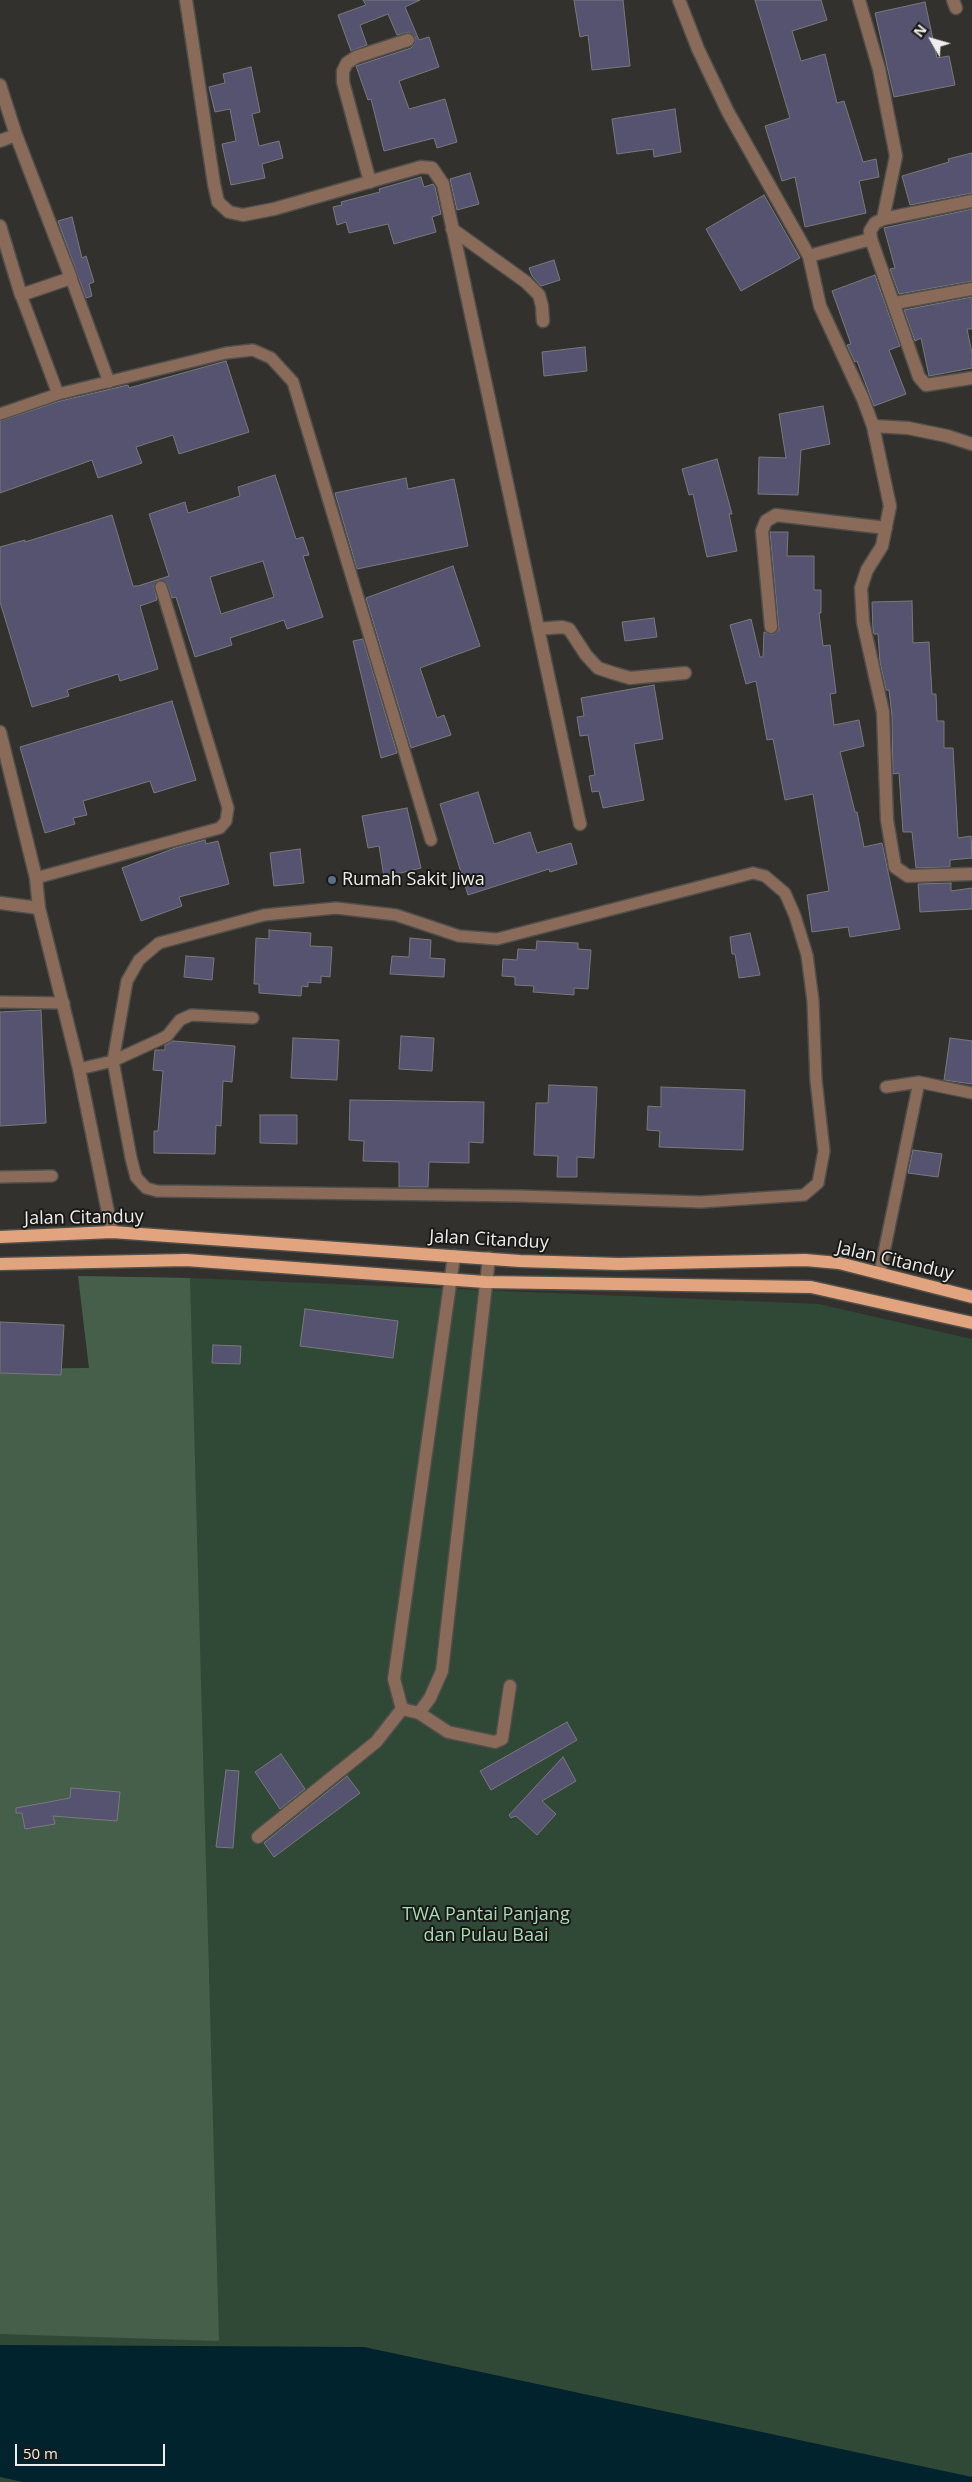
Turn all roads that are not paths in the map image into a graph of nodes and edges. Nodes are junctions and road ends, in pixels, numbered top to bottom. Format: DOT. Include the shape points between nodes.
graph roads {
  1 [pos="186,0"];
  2 [pos="679,0"];
  3 [pos="859,0"];
  4 [pos="408,40"];
  5 [pos="0,85"];
  6 [pos="16,135"];
  7 [pos="0,142"];
  8 [pos="370,182"];
  9 [pos="972,201"];
  10 [pos="883,219"];
  11 [pos="0,226"];
  12 [pos="452,229"];
  13 [pos="871,239"];
  14 [pos="809,256"];
  15 [pos="70,278"];
  16 [pos="972,289"];
  17 [pos="22,295"];
  18 [pos="895,303"];
  19 [pos="543,321"];
  20 [pos="972,378"];
  21 [pos="109,382"];
  22 [pos="58,394"];
  23 [pos="0,414"];
  24 [pos="873,426"];
  25 [pos="972,444"];
  26 [pos="886,528"];
  27 [pos="161,588"];
  28 [pos="771,627"];
  29 [pos="538,629"];
  30 [pos="685,673"];
  31 [pos="0,732"];
  32 [pos="580,824"];
  33 [pos="431,840"];
  34 [pos="972,874"];
  35 [pos="36,878"];
  36 [pos="0,903"];
  37 [pos="39,908"];
  38 [pos="0,1002"];
  39 [pos="64,1003"];
  40 [pos="253,1018"];
  41 [pos="113,1061"];
  42 [pos="79,1069"];
  43 [pos="919,1082"];
  44 [pos="886,1087"];
  45 [pos="972,1093"];
  46 [pos="52,1176"];
  47 [pos="0,1177"];
  48 [pos="112,1232"];
  49 [pos="0,1238"];
  50 [pos="454,1256"];
  51 [pos="489,1258"];
  52 [pos="0,1264"];
  53 [pos="880,1272"];
  54 [pos="451,1280"];
  55 [pos="485,1282"];
  56 [pos="972,1298"];
  57 [pos="972,1322"];
  58 [pos="510,1686"];
  59 [pos="402,1709"];
  60 [pos="419,1713"];
  61 [pos="258,1837"];
  1 -- 8 [label="street" via="214,184 218,202 223,208 243,215"];
  2 -- 14 [label="street" via="728,112"];
  3 -- 10 [label="street" via="879,69 896,156"];
  4 -- 8 [label="street" via="356,57 347,63 343,71 343,82"];
  5 -- 6 [label="street"];
  6 -- 7 [label="street"];
  6 -- 15 [label="street"];
  8 -- 12 [label="street" via="421,167 432,168 443,184"];
  9 -- 10 [label="street"];
  10 -- 13 [label="street" via="874,223"];
  11 -- 17 [label="street"];
  12 -- 19 [label="street" via="539,295"];
  12 -- 29 [label="street"];
  13 -- 14 [label="street"];
  13 -- 18 [label="street"];
  14 -- 24 [label="street" via="820,306"];
  15 -- 17 [label="street"];
  15 -- 21 [label="lane"];
  16 -- 18 [label="street"];
  17 -- 22 [label="lane"];
  18 -- 20 [label="street" via="919,377 926,385"];
  21 -- 22 [label="lane"];
  21 -- 33 [label="lane" via="226,353 253,350 271,358 293,382"];
  22 -- 23 [label="lane"];
  24 -- 25 [label="street" via="908,428"];
  24 -- 26 [label="street" via="890,506"];
  26 -- 28 [label="street" via="776,515 766,521 762,531"];
  26 -- 34 [label="street" via="882,546 867,570 861,588 863,622 883,712 887,820 895,867 908,876"];
  27 -- 35 [label="lane" via="228,808 226,821 220,828"];
  29 -- 30 [label="street" via="562,626 569,629 598,668 613,673 630,678"];
  29 -- 32 [label="street"];
  31 -- 35 [label="street"];
  35 -- 37 [label="street"];
  36 -- 37 [label="street"];
  37 -- 39 [label="street"];
  38 -- 39 [label="lane"];
  39 -- 42 [label="street"];
  40 -- 41 [label="lane" via="191,1015 180,1020 167,1036"];
  41 -- 41 [label="lane" via="127,981 139,960 159,943 264,915 336,908 396,915 459,936 497,939 753,873 765,876 785,893 796,916 807,956 824,1151 818,1182 804,1195 701,1202 157,1191 146,1188 136,1176"];
  41 -- 42 [label="lane"];
  42 -- 48 [label="street"];
  43 -- 44 [label="lane"];
  43 -- 45 [label="lane"];
  43 -- 53 [label="lane"];
  46 -- 47 [label="lane"];
  48 -- 49 [label="main road, Jalan Citanduy"];
  48 -- 50 [label="main road, Jalan Citanduy"];
  50 -- 51 [label="main road, Jalan Citanduy"];
  50 -- 54 [label="street"];
  51 -- 53 [label="main road, Jalan Citanduy" via="619,1264 804,1260"];
  51 -- 55 [label="street"];
  52 -- 54 [label="main road" via="186,1260"];
  53 -- 56 [label="main road, Jalan Citanduy"];
  54 -- 55 [label="main road"];
  54 -- 59 [label="street" via="394,1679"];
  55 -- 57 [label="main road" via="811,1287"];
  55 -- 60 [label="street" via="442,1671"];
  58 -- 60 [label="street" via="502,1739 495,1742 448,1732"];
  59 -- 60 [label="street"];
  59 -- 61 [label="street" via="376,1742"];
}
